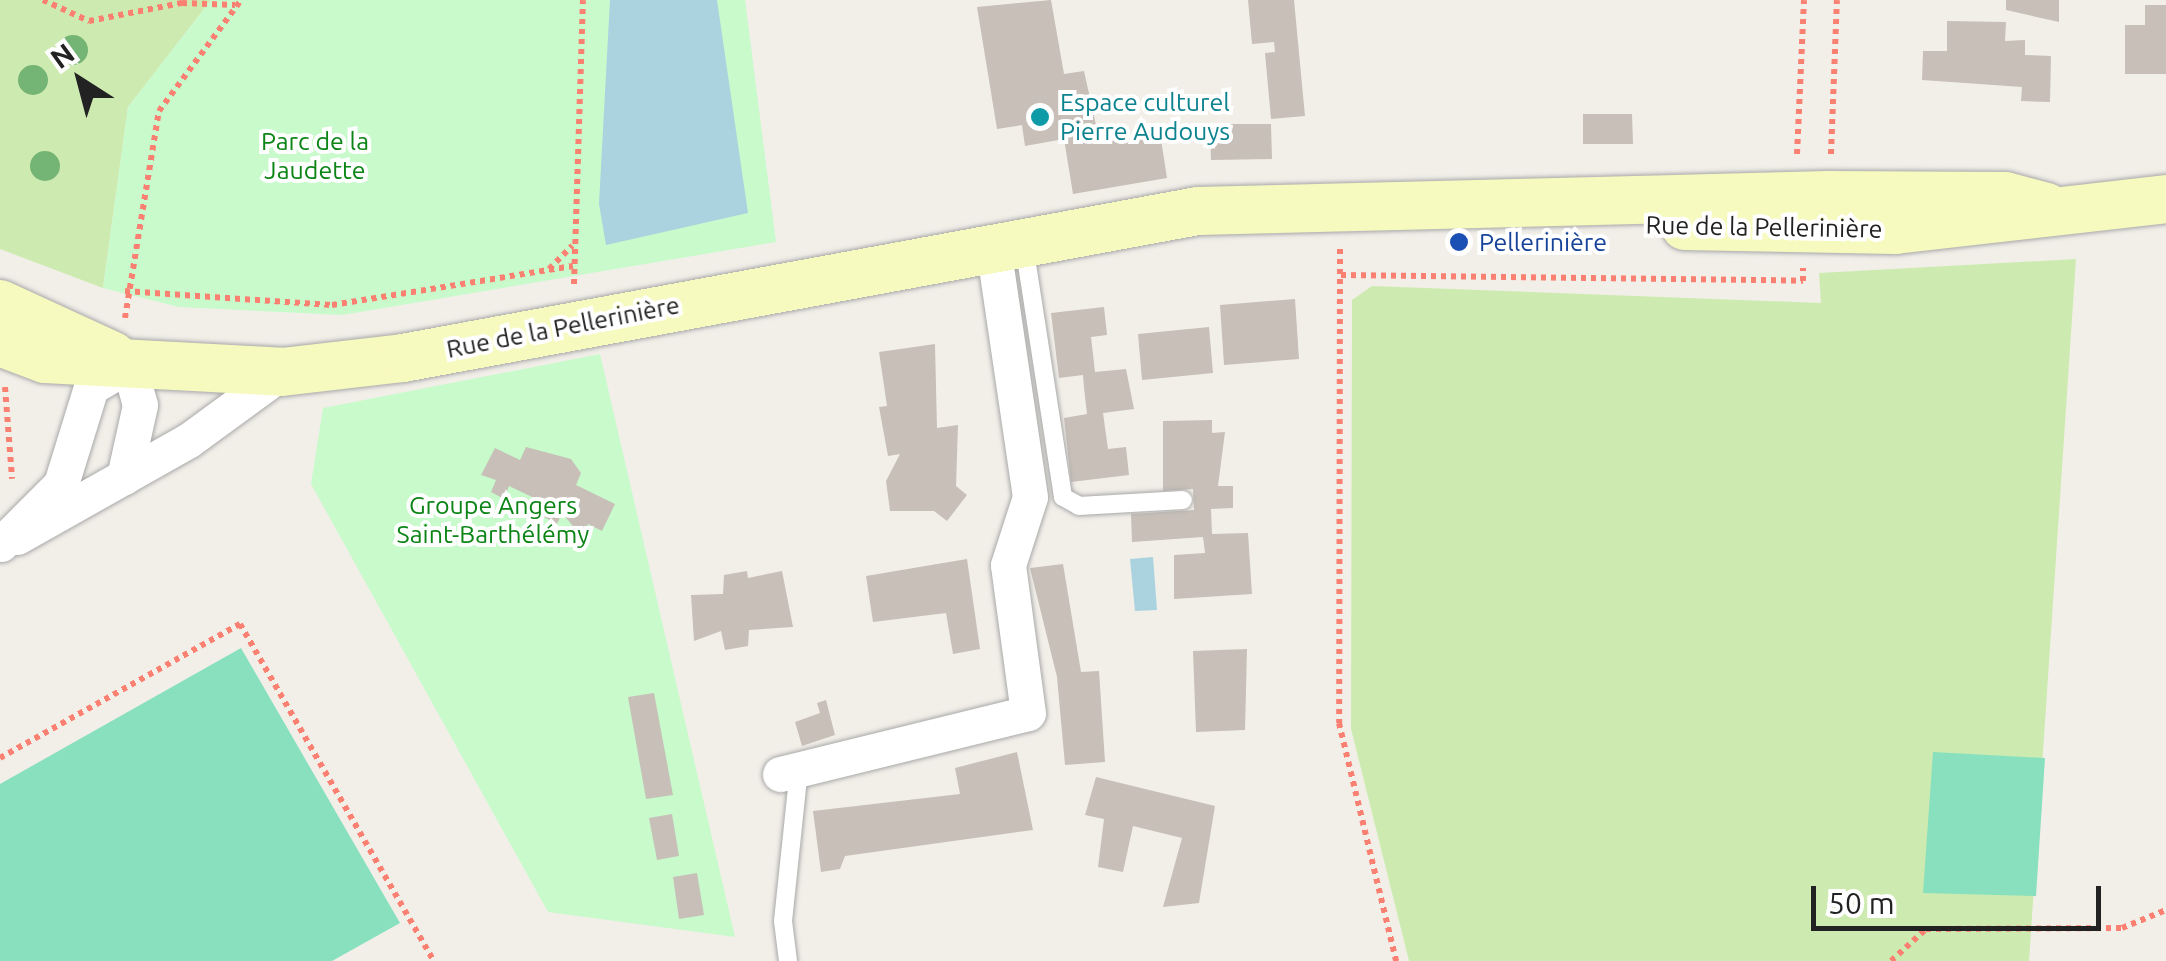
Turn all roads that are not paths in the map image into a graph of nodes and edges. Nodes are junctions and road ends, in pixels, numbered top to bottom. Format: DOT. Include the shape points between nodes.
graph roads {
  1 [pos="2166,199"];
  2 [pos="1008,242"];
  3 [pos="0,304"];
  4 [pos="16,357"];
  5 [pos="130,365"];
  6 [pos="282,372"];
  7 [pos="76,416"];
  8 [pos="124,477"];
  9 [pos="1183,500"];
  10 [pos="0,545"];
  11 [pos="790,772"];
  12 [pos="788,961"];
  1 -- 2 [label="street, Rue de la Pellerinière" via="2047,207 2001,224 1802,231 1528,220 1479,207 1338,203 1198,211"];
  2 -- 6 [label="street, Rue de la Pellerinière" via="404,358"];
  2 -- 9 [label="lane" via="1063,497 1079,506"];
  2 -- 11 [label="street" via="1030,497 1008,565 1028,712"];
  3 -- 5 [label="street"];
  4 -- 5 [label="street, Rue de la Pellerinière"];
  4 -- 7 [label="street"];
  5 -- 6 [label="street, Rue de la Pellerinière"];
  5 -- 7 [label="street" via="92,387"];
  5 -- 8 [label="street" via="140,405"];
  6 -- 8 [label="street"];
  7 -- 10 [label="street" via="60,484"];
  8 -- 10 [label="street"];
  11 -- 12 [label="lane" via="783,921"];
}
